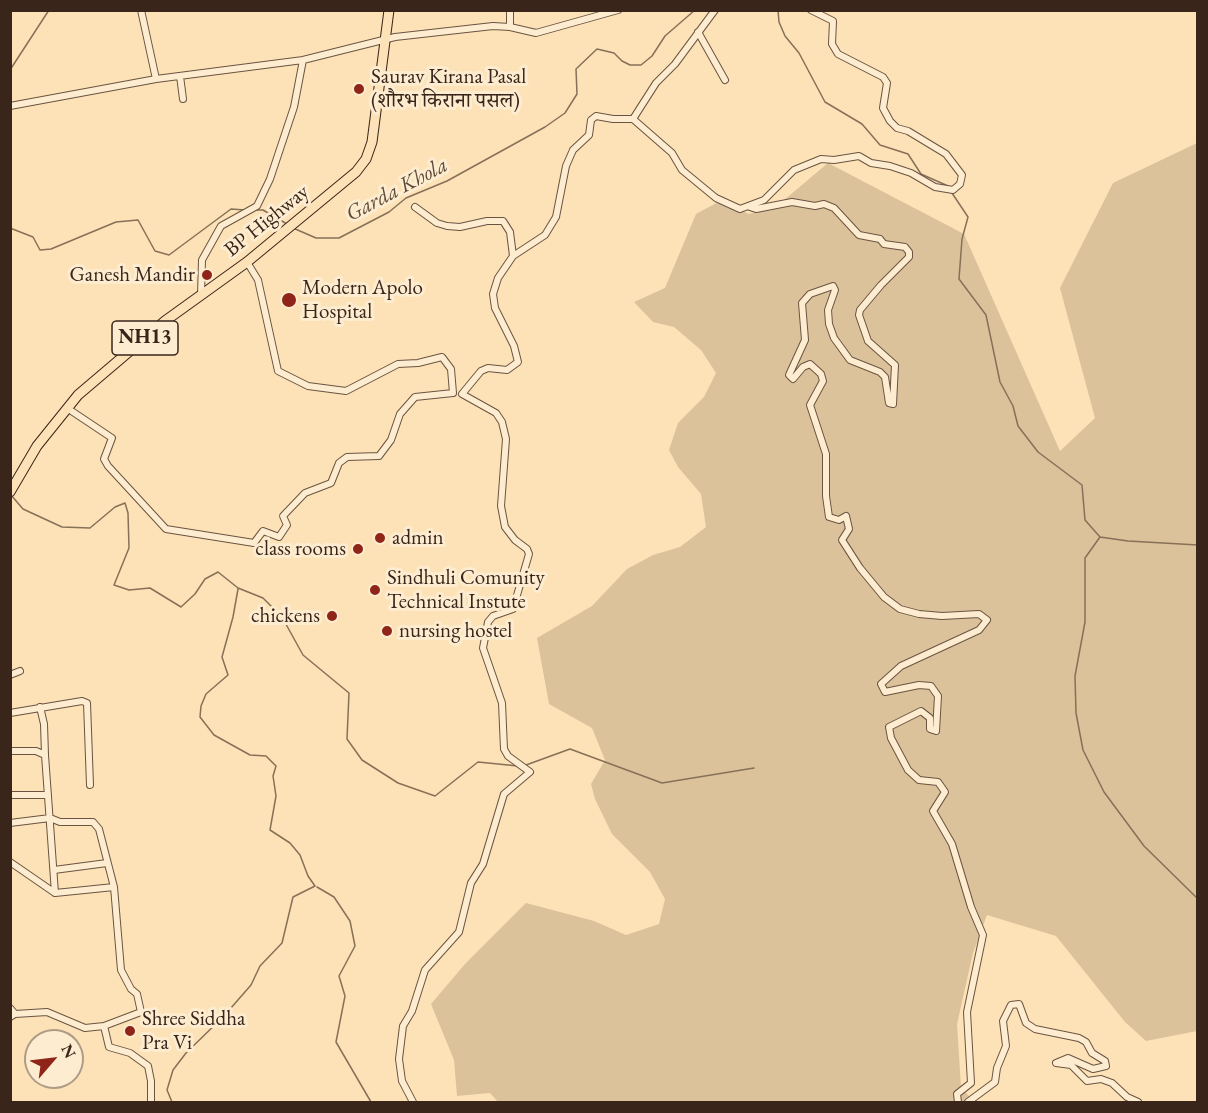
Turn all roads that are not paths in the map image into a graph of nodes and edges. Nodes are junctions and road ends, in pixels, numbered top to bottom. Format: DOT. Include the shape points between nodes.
graph roads {
  1 [pos="141,10"];
  2 [pos="389,10"];
  3 [pos="510,10"];
  4 [pos="618,10"];
  5 [pos="715,10"];
  6 [pos="811,10"];
  7 [pos="510,27"];
  8 [pos="698,32"];
  9 [pos="384,41"];
  10 [pos="303,60"];
  11 [pos="180,76"];
  12 [pos="156,79"];
  13 [pos="724,80"];
  14 [pos="183,99"];
  15 [pos="10,106"];
  16 [pos="633,119"];
  17 [pos="415,207"];
  18 [pos="750,207"];
  19 [pos="513,256"];
  20 [pos="246,262"];
  21 [pos="201,295"];
  22 [pos="453,393"];
  23 [pos="462,394"];
  24 [pos="67,408"];
  25 [pos="10,492"];
  26 [pos="20,671"];
  27 [pos="10,675"];
  28 [pos="40,707"];
  29 [pos="10,713"];
  30 [pos="10,751"];
  31 [pos="45,755"];
  32 [pos="90,785"];
  33 [pos="10,795"];
  34 [pos="48,795"];
  35 [pos="50,818"];
  36 [pos="10,822"];
  37 [pos="10,862"];
  38 [pos="107,863"];
  39 [pos="54,870"];
  40 [pos="114,887"];
  41 [pos="55,893"];
  42 [pos="12,1013"];
  43 [pos="104,1026"];
  44 [pos="151,1102"];
  45 [pos="413,1102"];
  46 [pos="958,1102"];
  47 [pos="968,1102"];
  48 [pos="1138,1102"];
  1 -- 12 [label="street"];
  2 -- 9 [label="highway, BP Highway / NH13"];
  3 -- 7 [label="street"];
  4 -- 7 [label="street" via="536,33"];
  5 -- 8 [label="street"];
  6 -- 18 [label="street" via="832,21 832,44 838,54 887,82 883,108 890,121 946,154 962,175 960,184 953,190 935,187 910,173 859,156 821,159 794,170 764,200"];
  7 -- 9 [label="street" via="450,30"];
  8 -- 13 [label="street"];
  8 -- 16 [label="street" via="656,82"];
  9 -- 10 [label="street"];
  9 -- 20 [label="highway, BP Highway / NH13" via="372,142 366,159 356,172"];
  10 -- 11 [label="street"];
  10 -- 21 [label="street" via="294,106 270,179 257,206 221,226 201,260"];
  11 -- 12 [label="street"];
  11 -- 14 [label="street"];
  12 -- 15 [label="street"];
  16 -- 18 [label="street" via="672,153 682,170 716,198 740,209"];
  16 -- 19 [label="street" via="593,117 589,135 573,150 566,166 556,217 544,235"];
  17 -- 19 [label="street" via="447,226 503,221 510,232"];
  18 -- 46 [label="street" via="792,202 824,204 834,208 860,235 905,247 909,252 909,257 859,315 868,341 895,365 893,404 889,403 885,377 850,360 834,338 828,310 833,286 810,294 802,303 805,340 789,375 794,379 810,364 824,381 810,405 826,454 829,517 839,520 846,516 849,529 842,540 860,568 884,597 900,609 942,616 979,614 987,620 979,630 901,666 881,684 885,693 919,685 931,687 938,696 936,731 930,729 930,718 921,711 889,727 891,738 908,770 919,780 938,782 945,792 933,812 952,844 983,935 967,1012 971,1083 957,1094"];
  19 -- 23 [label="street" via="493,294 518,362 507,370 481,371"];
  20 -- 21 [label="highway, BP Highway / NH13"];
  20 -- 22 [label="street" via="258,280 278,371 308,386 346,391 398,364 442,357 451,369"];
  21 -- 24 [label="highway, BP Highway / NH13" via="165,321"];
  22 -- 23 [label="street"];
  22 -- 24 [label="street" via="415,398 400,414 391,440 379,456 347,458 339,463 331,483 305,493 284,516 287,525 279,537 263,531 254,543 166,529 108,466 104,459 112,438"];
  23 -- 45 [label="street" via="496,413 502,422 506,439 501,506 505,527 529,554 513,609 493,616 488,622 483,648 501,703 504,749 530,772 504,794 483,864 471,883 459,932 424,970 412,1011 403,1026 399,1059 402,1081"];
  24 -- 25 [label="highway, BP Highway / NH13" via="24,466"];
  26 -- 27 [label="street"];
  28 -- 29 [label="street"];
  28 -- 31 [label="street"];
  28 -- 32 [label="street" via="87,703"];
  30 -- 31 [label="street"];
  31 -- 34 [label="street"];
  33 -- 34 [label="street"];
  34 -- 35 [label="street"];
  35 -- 36 [label="street"];
  35 -- 38 [label="street" via="60,822 93,822 102,836"];
  35 -- 39 [label="street"];
  37 -- 41 [label="street"];
  38 -- 39 [label="street"];
  38 -- 40 [label="street"];
  39 -- 41 [label="street"];
  40 -- 41 [label="street"];
  40 -- 43 [label="street" via="121,970 137,994 141,1012"];
  42 -- 43 [label="street" via="47,1012 85,1028"];
  43 -- 44 [label="street" via="109,1047 130,1053 147,1066"];
  47 -- 48 [label="street" via="995,1082 1006,1046 1003,1021 1011,1005 1020,1004 1026,1023 1035,1029 1079,1038 1106,1061 1106,1066 1093,1069 1068,1058 1056,1063 1071,1065 1087,1081 1101,1079 1112,1083"];
}
